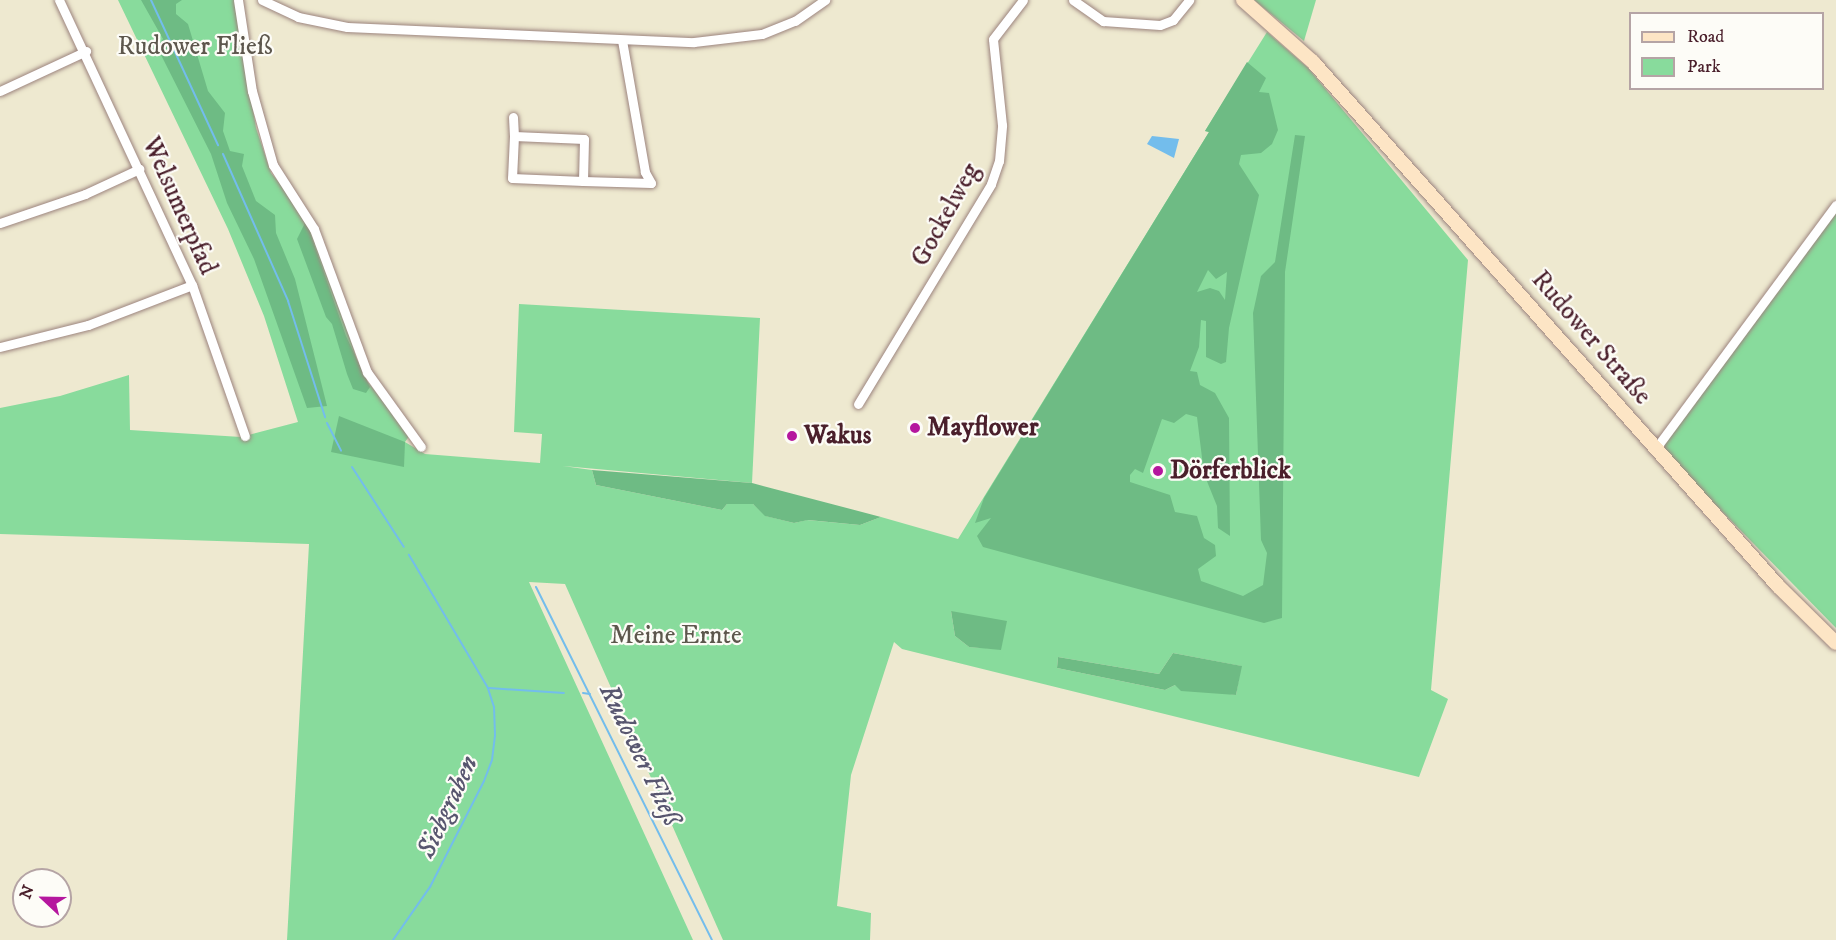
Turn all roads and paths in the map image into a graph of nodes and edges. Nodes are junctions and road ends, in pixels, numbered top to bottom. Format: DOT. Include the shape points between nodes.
graph roads {
  1 [pos="59,0"];
  2 [pos="238,0"];
  3 [pos="262,0"];
  4 [pos="825,0"];
  5 [pos="1023,0"];
  6 [pos="1073,0"];
  7 [pos="1189,0"];
  8 [pos="1243,0"];
  9 [pos="622,40"];
  10 [pos="86,51"];
  11 [pos="0,91"];
  12 [pos="513,117"];
  13 [pos="514,136"];
  14 [pos="139,169"];
  15 [pos="584,181"];
  16 [pos="1836,205"];
  17 [pos="0,223"];
  18 [pos="192,285"];
  19 [pos="0,346"];
  20 [pos="858,404"];
  21 [pos="245,436"];
  22 [pos="421,447"];
  23 [pos="1656,448"];
  24 [pos="1836,643"];
  1 -- 10 [label="street, Welsumerpfad"];
  2 -- 22 [label="street" via="252,92 273,165 314,229 367,372"];
  3 -- 9 [label="street" via="290,15 340,26"];
  4 -- 9 [label="street" via="795,21 743,39"];
  5 -- 20 [label="street, Gockelweg" via="993,39 1002,124 999,161 992,184"];
  6 -- 7 [label="street" via="1103,21 1161,25 1173,20"];
  8 -- 23 [label="street, Rudower Straße" via="1314,62"];
  9 -- 15 [label="street" via="645,172 651,183"];
  10 -- 11 [label="street"];
  10 -- 14 [label="street, Welsumerpfad"];
  12 -- 13 [label="street"];
  13 -- 15 [label="street" via="584,139"];
  13 -- 15 [label="street" via="512,178"];
  14 -- 17 [label="street" via="85,194"];
  14 -- 18 [label="street, Welsumerpfad"];
  16 -- 23 [label="street"];
  18 -- 19 [label="street" via="88,325"];
  18 -- 21 [label="street, Welsumerpfad"];
  23 -- 24 [label="street, Rudower Straße" via="1778,586"];
}
